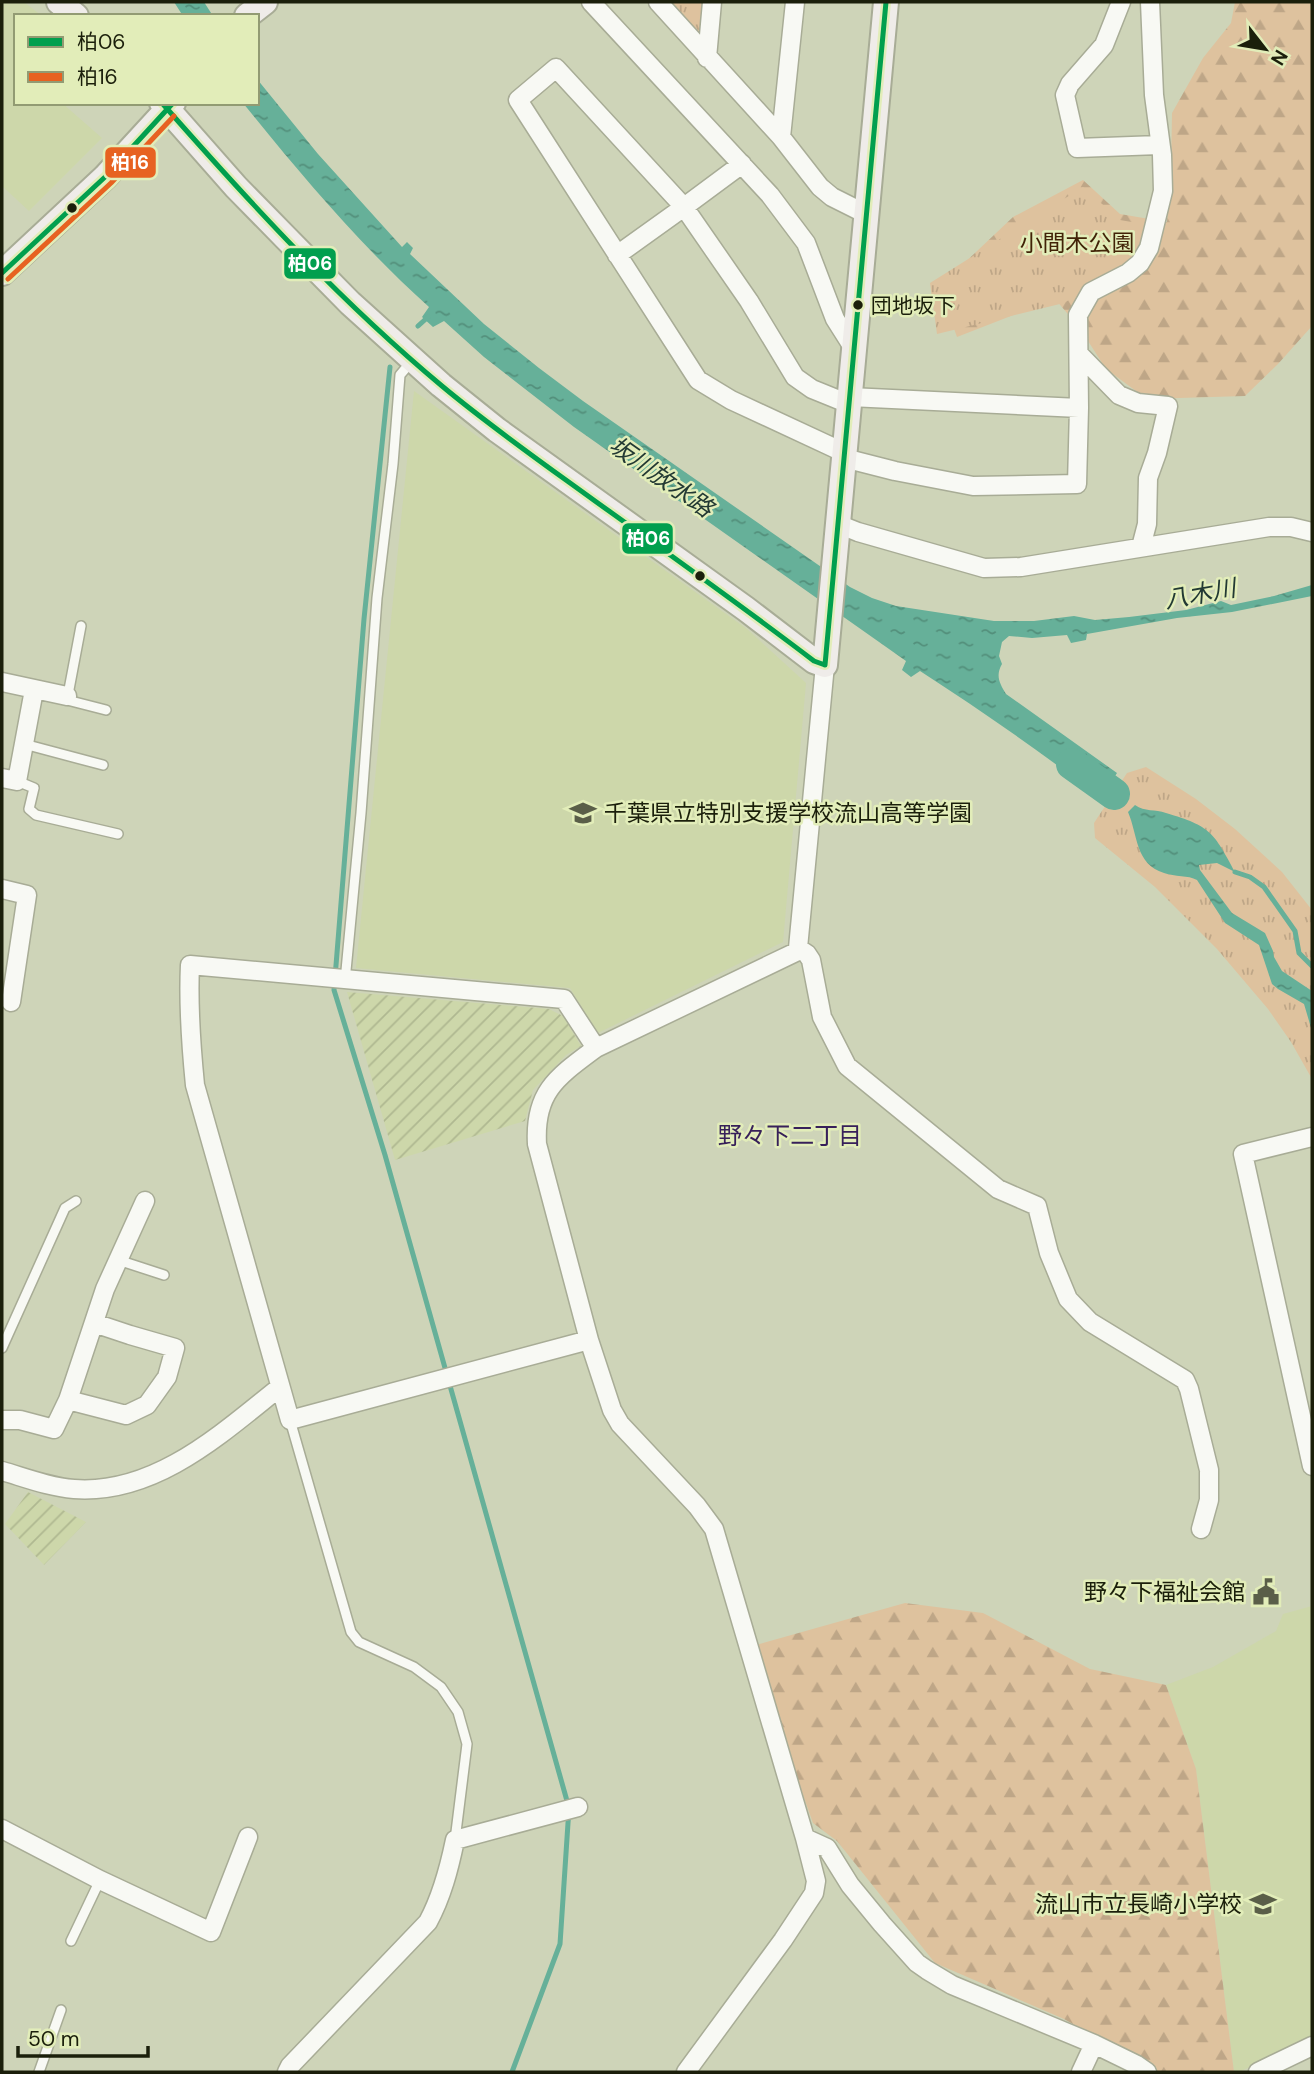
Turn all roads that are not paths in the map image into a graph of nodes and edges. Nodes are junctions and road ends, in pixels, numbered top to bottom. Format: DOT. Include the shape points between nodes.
graph roads {
  1 [pos="59,2"];
  2 [pos="591,2"];
  3 [pos="658,2"];
  4 [pos="712,2"];
  5 [pos="795,2"];
  6 [pos="886,2"];
  7 [pos="1121,2"];
  8 [pos="1150,2"];
  9 [pos="74,14"];
  10 [pos="707,58"];
  11 [pos="168,106"];
  12 [pos="781,138"];
  13 [pos="1159,145"];
  14 [pos="742,164"];
  15 [pos="684,207"];
  16 [pos="866,214"];
  17 [pos="617,255"];
  18 [pos="2,273"];
  19 [pos="854,349"];
  20 [pos="1079,354"];
  21 [pos="413,361"];
  22 [pos="850,400"];
  23 [pos="1079,408"];
  24 [pos="844,456"];
  25 [pos="1312,532"];
  26 [pos="838,533"];
  27 [pos="1141,547"];
  28 [pos="81,626"];
  29 [pos="825,657"];
  30 [pos="2,682"];
  31 [pos="34,690"];
  32 [pos="67,696"];
  33 [pos="106,710"];
  34 [pos="24,744"];
  35 [pos="103,765"];
  36 [pos="9,779"];
  37 [pos="118,834"];
  38 [pos="2,889"];
  39 [pos="798,948"];
  40 [pos="345,981"];
  41 [pos="7,1001"];
  42 [pos="596,1048"];
  43 [pos="1312,1137"];
  44 [pos="76,1201"];
  45 [pos="145,1201"];
  46 [pos="118,1260"];
  47 [pos="164,1275"];
  48 [pos="94,1323"];
  49 [pos="589,1340"];
  50 [pos="2,1348"];
  51 [pos="280,1387"];
  52 [pos="68,1400"];
  53 [pos="2,1420"];
  54 [pos="290,1420"];
  55 [pos="1312,1466"];
  56 [pos="2,1471"];
  57 [pos="1201,1529"];
  58 [pos="572,1809"];
  59 [pos="2,1829"];
  60 [pos="248,1837"];
  61 [pos="805,1838"];
  62 [pos="455,1840"];
  63 [pos="100,1880"];
  64 [pos="71,1941"];
  65 [pos="61,2010"];
  66 [pos="1094,2044"];
  67 [pos="1312,2046"];
  68 [pos="39,2072"];
  69 [pos="286,2072"];
  70 [pos="686,2072"];
  71 [pos="1081,2072"];
  72 [pos="1147,2072"];
  73 [pos="1258,2072"];
  1 -- 9 [label="street"];
  2 -- 14 [label="street"];
  3 -- 10 [label="street"];
  4 -- 10 [label="street"];
  5 -- 12 [label="street"];
  6 -- 16 [label="street"];
  7 -- 13 [label="street" via="1104,45 1065,95 1077,148"];
  8 -- 13 [label="street"];
  10 -- 12 [label="street"];
  11 -- 18 [label="street" via="105,177"];
  11 -- 21 [label="street" via="269,221"];
  12 -- 16 [label="street" via="820,187"];
  13 -- 20 [label="street" via="1164,183 1149,248 1135,268 1087,297 1078,315"];
  14 -- 15 [label="street"];
  14 -- 19 [label="street" via="802,237 835,319"];
  15 -- 17 [label="street"];
  15 -- 17 [label="street" via="556,68 518,100"];
  15 -- 22 [label="street" via="795,377 812,389"];
  16 -- 19 [label="street"];
  17 -- 24 [label="street" via="698,380"];
  19 -- 22 [label="street"];
  20 -- 23 [label="street"];
  20 -- 27 [label="street" via="1119,395 1138,403 1168,406 1148,478 1147,524"];
  21 -- 29 [label="street" via="496,430 814,661"];
  21 -- 40 [label="lane" via="400,375"];
  22 -- 23 [label="street"];
  22 -- 24 [label="street"];
  23 -- 24 [label="street" via="1077,484 973,486"];
  24 -- 26 [label="street"];
  25 -- 27 [label="street" via="1269,527"];
  26 -- 27 [label="street" via="858,532 984,568 1021,567"];
  26 -- 29 [label="street"];
  28 -- 32 [label="lane"];
  29 -- 39 [label="street"];
  30 -- 31 [label="street"];
  31 -- 32 [label="street"];
  31 -- 34 [label="street"];
  32 -- 33 [label="lane" via="67,700"];
  34 -- 35 [label="lane"];
  34 -- 36 [label="street"];
  36 -- 37 [label="lane" via="34,788 29,809 36,815"];
  38 -- 41 [label="street" via="27,895"];
  39 -- 42 [label="street"];
  39 -- 57 [label="street" via="811,960 822,1017 847,1066 998,1189 1037,1206 1068,1299 1090,1322 1185,1380 1209,1470 1209,1500"];
  40 -- 42 [label="street" via="564,999"];
  40 -- 51 [label="street" via="190,965 195,1085"];
  42 -- 49 [label="street" via="550,1088 539,1106 536,1126"];
  43 -- 55 [label="street" via="1243,1154"];
  44 -- 50 [label="lane" via="65,1208"];
  45 -- 46 [label="street"];
  46 -- 47 [label="lane"];
  46 -- 48 [label="street"];
  48 -- 52 [label="street"];
  48 -- 52 [label="street" via="176,1348 167,1377 147,1405 126,1415"];
  49 -- 54 [label="street"];
  49 -- 61 [label="street" via="620,1424 714,1529"];
  51 -- 54 [label="street"];
  51 -- 56 [label="street" via="189,1455 120,1485 65,1488"];
  52 -- 53 [label="street" via="54,1429"];
  54 -- 62 [label="lane" via="351,1632 359,1642 414,1667 441,1688 458,1713 467,1744"];
  58 -- 62 [label="street"];
  59 -- 63 [label="street"];
  60 -- 63 [label="street" via="211,1932"];
  61 -- 66 [label="street" via="827,1848 850,1885 917,1963 952,1985"];
  61 -- 70 [label="street" via="816,1881 814,1893"];
  62 -- 69 [label="street" via="438,1905 428,1922"];
  63 -- 64 [label="lane"];
  65 -- 68 [label="lane"];
  66 -- 71 [label="street"];
  66 -- 72 [label="street"];
  67 -- 73 [label="street"];
}
